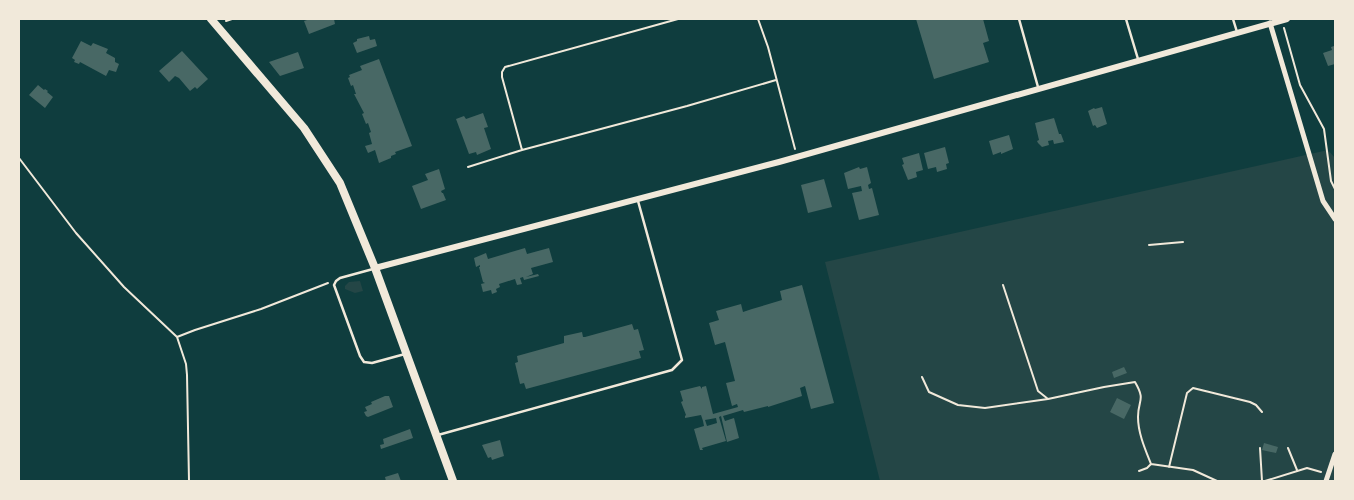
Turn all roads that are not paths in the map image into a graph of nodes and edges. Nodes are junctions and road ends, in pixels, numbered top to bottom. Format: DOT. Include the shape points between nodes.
graph roads {
  1 [pos="211,19"];
  2 [pos="1019,19"];
  3 [pos="1126,19"];
  4 [pos="1233,19"];
  5 [pos="1284,20"];
  6 [pos="1270,23"];
  7 [pos="1237,32"];
  8 [pos="1138,59"];
  9 [pos="1038,88"];
  10 [pos="638,199"];
  11 [pos="1335,219"];
  12 [pos="375,268"];
  13 [pos="406,354"];
  14 [pos="436,436"];
  15 [pos="1335,454"];
  16 [pos="453,481"];
  17 [pos="1326,481"];
  1 -- 12 [label="main road" via="304,128 340,183"];
  2 -- 9 [label="lane"];
  3 -- 8 [label="lane"];
  4 -- 7 [label="lane"];
  5 -- 6 [label="street"];
  6 -- 7 [label="street"];
  6 -- 11 [label="street" via="1324,201"];
  7 -- 8 [label="street"];
  8 -- 9 [label="street"];
  9 -- 10 [label="street"];
  10 -- 12 [label="street"];
  10 -- 14 [label="lane" via="682,360 672,370"];
  12 -- 13 [label="main road"];
  12 -- 13 [label="lane" via="337,280 335,289 362,361 372,363"];
  13 -- 14 [label="main road"];
  14 -- 16 [label="main road"];
  15 -- 17 [label="street"];
}
